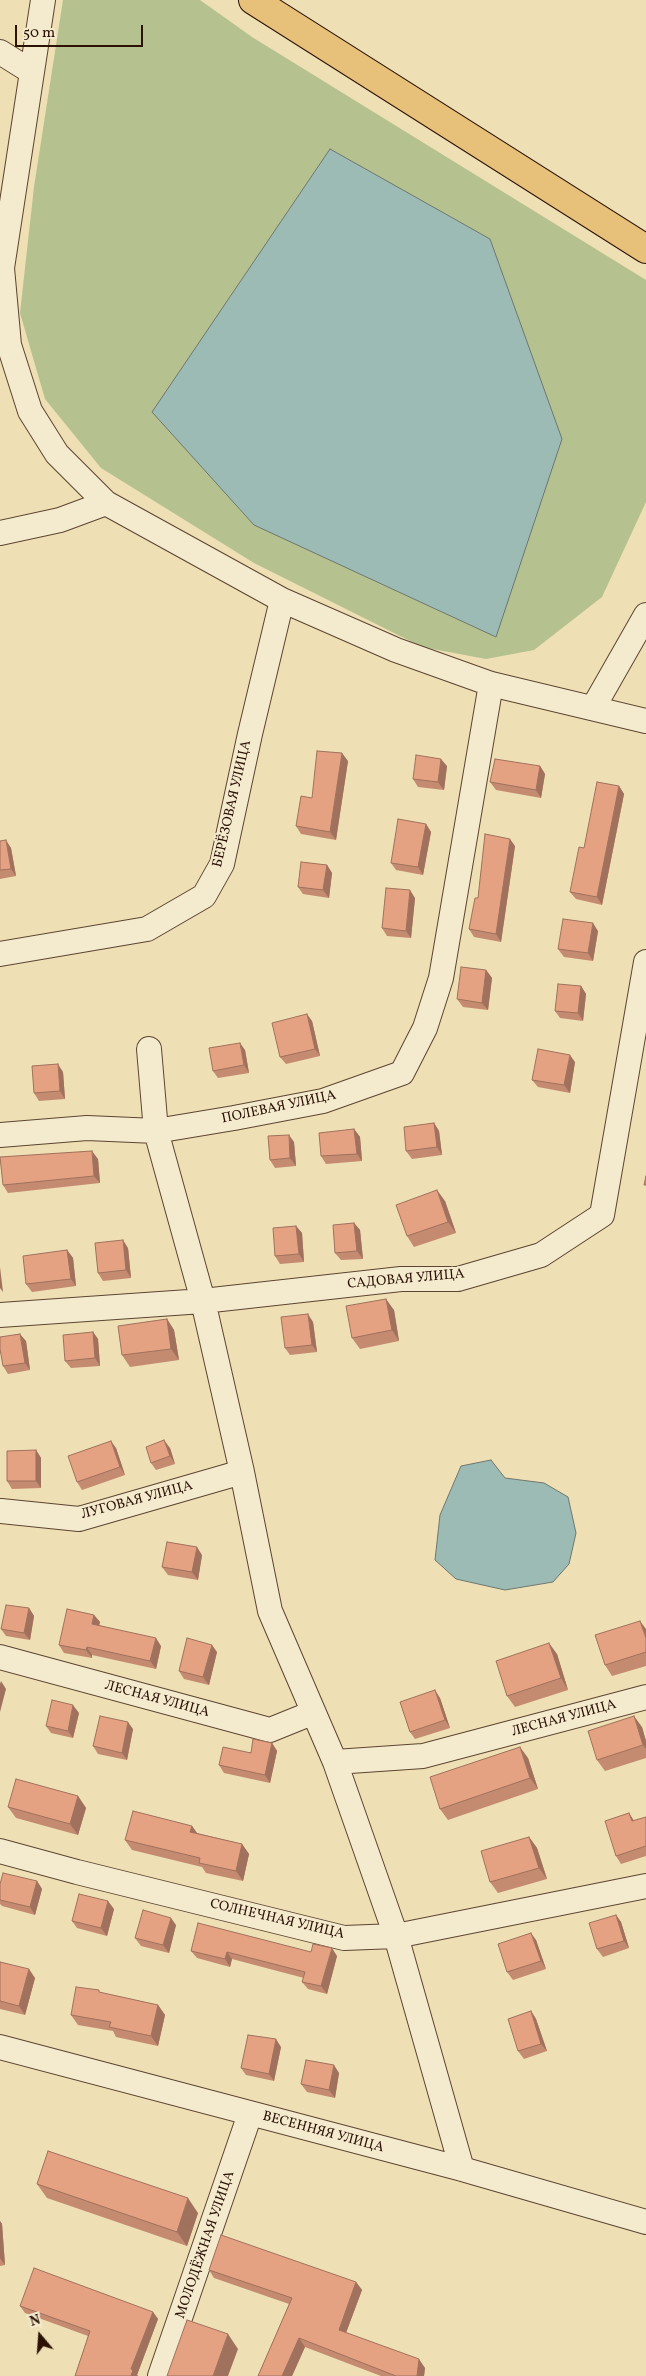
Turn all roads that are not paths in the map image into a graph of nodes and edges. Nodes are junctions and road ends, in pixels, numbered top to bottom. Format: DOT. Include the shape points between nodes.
graph roads {
  1 [pos="43,0"];
  2 [pos="253,0"];
  3 [pos="0,52"];
  4 [pos="32,72"];
  5 [pos="646,249"];
  6 [pos="106,503"];
  7 [pos="0,533"];
  8 [pos="282,600"];
  9 [pos="646,615"];
  10 [pos="490,684"];
  11 [pos="593,708"];
  12 [pos="646,721"];
  13 [pos="0,954"];
  14 [pos="646,962"];
  15 [pos="149,1050"];
  16 [pos="156,1131"];
  17 [pos="0,1135"];
  18 [pos="203,1300"];
  19 [pos="0,1315"];
  20 [pos="242,1472"];
  21 [pos="1,1511"];
  22 [pos="0,1657"];
  23 [pos="646,1697"];
  24 [pos="312,1713"];
  25 [pos="335,1762"];
  26 [pos="0,1850"];
  27 [pos="646,1886"];
  28 [pos="396,1936"];
  29 [pos="0,2047"];
  30 [pos="250,2114"];
  31 [pos="462,2169"];
  32 [pos="646,2222"];
  33 [pos="160,2376"];
  1 -- 4 [label="street"];
  2 -- 5 [label="main road"];
  3 -- 4 [label="street"];
  4 -- 6 [label="street" via="2,268 9,345 30,411 58,454"];
  6 -- 7 [label="street" via="60,520"];
  6 -- 8 [label="street"];
  8 -- 10 [label="street" via="396,650"];
  8 -- 13 [label="street, БЕРЁЗОВАЯ УЛИЦА" via="222,864 204,896 147,929"];
  9 -- 11 [label="street"];
  10 -- 11 [label="street"];
  10 -- 16 [label="street, ПОЛЕВАЯ УЛИЦА" via="441,978 425,1028 402,1073 323,1101"];
  11 -- 12 [label="street"];
  14 -- 18 [label="street, САДОВАЯ УЛИЦА" via="602,1215 541,1255 458,1279 401,1279"];
  15 -- 16 [label="street"];
  16 -- 17 [label="street, ПОЛЕВАЯ УЛИЦА" via="87,1128"];
  16 -- 18 [label="street"];
  18 -- 19 [label="street, САДОВАЯ УЛИЦА"];
  18 -- 20 [label="street"];
  20 -- 21 [label="street, ЛУГОВАЯ УЛИЦА" via="79,1519"];
  20 -- 24 [label="street" via="270,1611"];
  22 -- 24 [label="street, ЛЕСНАЯ УЛИЦА" via="270,1730"];
  23 -- 25 [label="street, ЛЕСНАЯ УЛИЦА" via="423,1756"];
  24 -- 25 [label="street"];
  25 -- 28 [label="street"];
  26 -- 28 [label="street, СОЛНЕЧНАЯ УЛИЦА" via="344,1938"];
  27 -- 28 [label="street, СОЛНЕЧНАЯ УЛИЦА"];
  28 -- 31 [label="street"];
  29 -- 30 [label="street, ВЕСЕННЯЯ УЛИЦА"];
  30 -- 31 [label="street, ВЕСЕННЯЯ УЛИЦА"];
  30 -- 33 [label="street, МОЛОДЁЖНАЯ УЛИЦА"];
  31 -- 32 [label="street, ВЕСЕННЯЯ УЛИЦА"];
}
